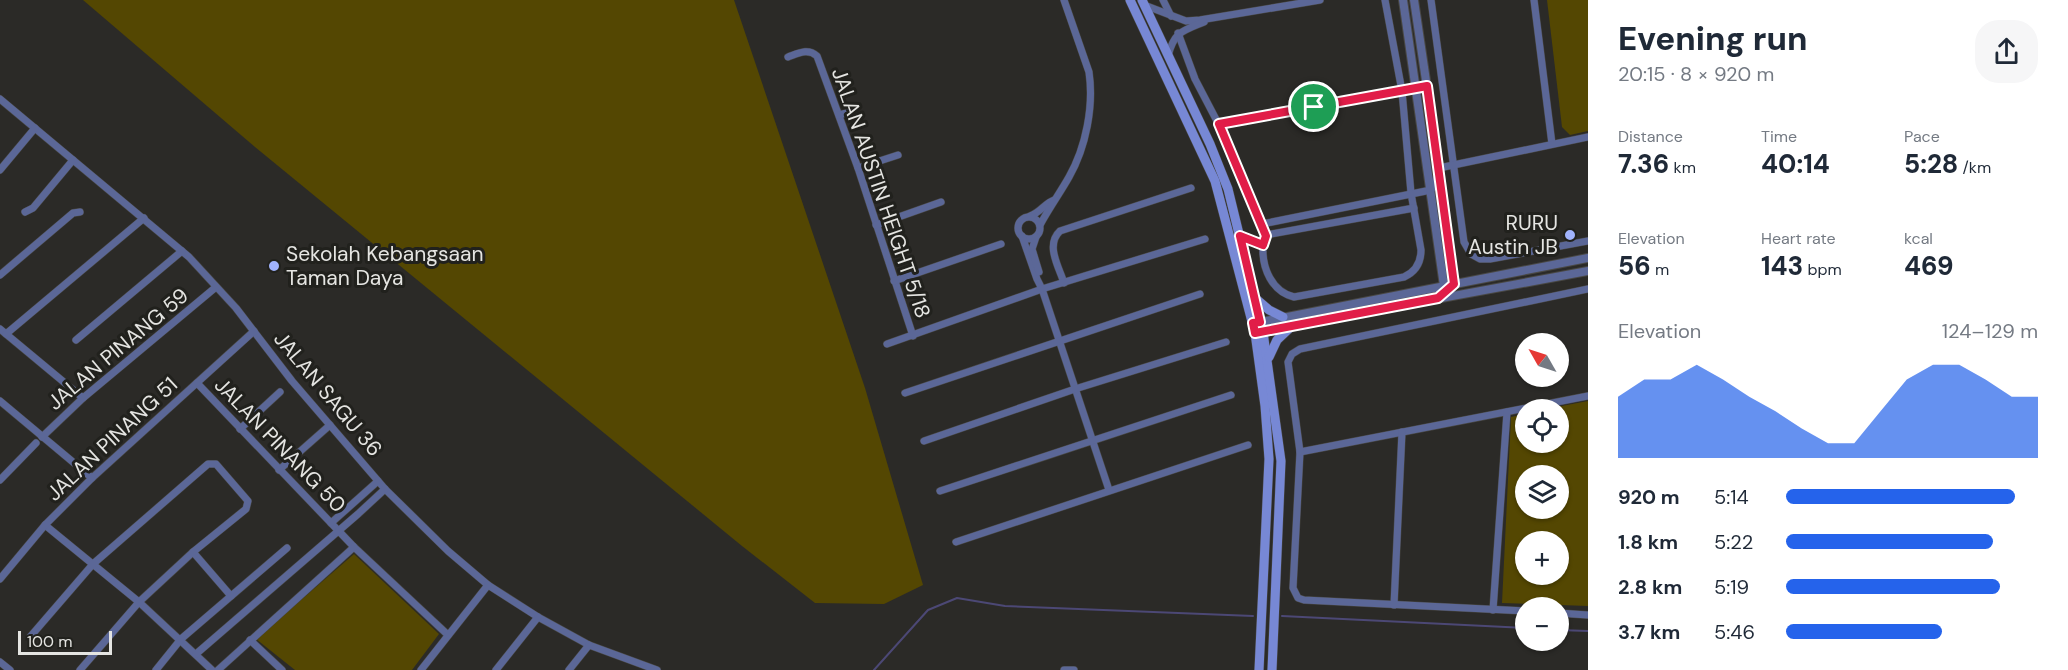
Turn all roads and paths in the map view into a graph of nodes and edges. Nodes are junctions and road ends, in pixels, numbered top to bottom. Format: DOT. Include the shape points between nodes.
graph roads {
  1 [pos="1064,0"];
  2 [pos="1131,0"];
  3 [pos="1163,0"];
  4 [pos="1272,0"];
  5 [pos="1320,0"];
  6 [pos="1385,0"];
  7 [pos="1403,0"];
  8 [pos="1414,0"];
  9 [pos="1431,0"];
  10 [pos="1534,0"];
  11 [pos="1143,2"];
  12 [pos="1276,8"];
  13 [pos="1171,16"];
  14 [pos="1212,19"];
  15 [pos="1178,33"];
  16 [pos="1168,56"];
  17 [pos="788,57"];
  18 [pos="1427,86"];
  19 [pos="1417,88"];
  20 [pos="1401,91"];
  21 [pos="0,99"];
  22 [pos="854,111"];
  23 [pos="839,115"];
  24 [pos="1219,124"];
  25 [pos="35,128"];
  26 [pos="1588,137"];
  27 [pos="1552,144"];
  28 [pos="898,155"];
  29 [pos="74,160"];
  30 [pos="1452,165"];
  31 [pos="858,168"];
  32 [pos="1439,168"];
  33 [pos="0,170"];
  34 [pos="1191,188"];
  35 [pos="1431,190"];
  36 [pos="1411,193"];
  37 [pos="1054,200"];
  38 [pos="941,202"];
  39 [pos="1414,208"];
  40 [pos="25,212"];
  41 [pos="80,212"];
  42 [pos="1030,216"];
  43 [pos="144,218"];
  44 [pos="1262,224"];
  45 [pos="876,225"];
  46 [pos="1040,225"];
  47 [pos="1240,236"];
  48 [pos="1266,236"];
  49 [pos="1022,237"];
  50 [pos="1036,237"];
  51 [pos="1205,239"];
  52 [pos="1588,241"];
  53 [pos="1001,244"];
  54 [pos="1263,245"];
  55 [pos="182,251"];
  56 [pos="1588,258"];
  57 [pos="1588,271"];
  58 [pos="0,274"];
  59 [pos="894,281"];
  60 [pos="1064,283"];
  61 [pos="1041,286"];
  62 [pos="1449,286"];
  63 [pos="216,287"];
  64 [pos="1588,289"];
  65 [pos="1200,294"];
  66 [pos="1462,294"];
  67 [pos="1255,298"];
  68 [pos="1438,298"];
  69 [pos="1283,317"];
  70 [pos="1292,326"];
  71 [pos="1258,327"];
  72 [pos="254,331"];
  73 [pos="3,332"];
  74 [pos="912,336"];
  75 [pos="76,340"];
  76 [pos="1058,341"];
  77 [pos="1226,342"];
  78 [pos="887,344"];
  79 [pos="1268,359"];
  80 [pos="197,382"];
  81 [pos="1075,389"];
  82 [pos="280,392"];
  83 [pos="905,393"];
  84 [pos="1231,395"];
  85 [pos="1588,396"];
  86 [pos="83,398"];
  87 [pos="0,401"];
  88 [pos="1507,412"];
  89 [pos="330,425"];
  90 [pos="240,429"];
  91 [pos="1402,432"];
  92 [pos="42,436"];
  93 [pos="924,441"];
  94 [pos="1094,441"];
  95 [pos="36,443"];
  96 [pos="1248,445"];
  97 [pos="1300,452"];
  98 [pos="279,470"];
  99 [pos="92,478"];
  100 [pos="0,480"];
  101 [pos="378,481"];
  102 [pos="385,489"];
  103 [pos="1109,490"];
  104 [pos="940,491"];
  105 [pos="331,523"];
  106 [pos="45,525"];
  107 [pos="339,531"];
  108 [pos="956,542"];
  109 [pos="354,547"];
  110 [pos="287,548"];
  111 [pos="193,552"];
  112 [pos="93,564"];
  113 [pos="0,579"];
  114 [pos="488,585"];
  115 [pos="231,596"];
  116 [pos="139,602"];
  117 [pos="1394,605"];
  118 [pos="1493,610"];
  119 [pos="1515,611"];
  120 [pos="1569,614"];
  121 [pos="1588,615"];
  122 [pos="538,617"];
  123 [pos="448,636"];
  124 [pos="30,637"];
  125 [pos="181,639"];
  126 [pos="250,640"];
  127 [pos="589,645"];
  128 [pos="196,654"];
  129 [pos="0,662"];
  130 [pos="10,670"];
  131 [pos="80,670"];
  132 [pos="156,670"];
  133 [pos="212,670"];
  134 [pos="218,670"];
  135 [pos="282,670"];
  136 [pos="421,670"];
  137 [pos="496,670"];
  138 [pos="569,670"];
  139 [pos="657,670"];
  140 [pos="1064,670"];
  141 [pos="1074,670"];
  142 [pos="1259,670"];
  143 [pos="1272,670"];
  1 -- 37 [label="street" via="1089,72 1090,96 1080,153"];
  2 -- 71 [label="main road" via="1215,182"];
  3 -- 13 [label="street"];
  4 -- 12 [label="street"];
  5 -- 12 [label="street"];
  6 -- 20 [label="street"];
  7 -- 19 [label="street"];
  8 -- 18 [label="street"];
  9 -- 30 [label="street"];
  10 -- 27 [label="street"];
  11 -- 13 [label="street"];
  11 -- 16 [label="main road"];
  12 -- 14 [label="street"];
  13 -- 14 [label="street" via="1186,21"];
  14 -- 15 [label="street"];
  15 -- 16 [label="street"];
  15 -- 24 [label="street"];
  16 -- 47 [label="main road" via="1219,166"];
  17 -- 23 [label="street, JALAN AUSTIN HEIGHT 5/18" via="805,51 818,56"];
  18 -- 19 [label="street"];
  18 -- 32 [label="street"];
  19 -- 20 [label="street"];
  19 -- 35 [label="street"];
  20 -- 24 [label="street"];
  20 -- 36 [label="street"];
  21 -- 25 [label="street, JALAN SAGU 36"];
  22 -- 23 [label="street"];
  23 -- 31 [label="street, JALAN AUSTIN HEIGHT 5/18"];
  24 -- 44 [label="street"];
  25 -- 29 [label="street, JALAN SAGU 36"];
  25 -- 33 [label="street"];
  26 -- 27 [label="street"];
  27 -- 30 [label="street"];
  28 -- 31 [label="street"];
  29 -- 40 [label="street" via="33,208"];
  29 -- 43 [label="street, JALAN SAGU 36"];
  30 -- 32 [label="street"];
  30 -- 52 [label="street" via="1463,237 1476,257 1484,259"];
  31 -- 45 [label="street, JALAN AUSTIN HEIGHT 5/18"];
  32 -- 35 [label="street"];
  32 -- 62 [label="street"];
  34 -- 60 [label="street" via="1060,231 1053,246"];
  35 -- 36 [label="street"];
  35 -- 62 [label="street"];
  36 -- 39 [label="street"];
  36 -- 44 [label="street"];
  37 -- 42 [label="street"];
  37 -- 46 [label="street"];
  38 -- 45 [label="street"];
  39 -- 48 [label="street"];
  39 -- 54 [label="street" via="1421,255 1406,276 1391,280 1294,297 1286,295 1271,280"];
  41 -- 58 [label="street" via="73,213"];
  42 -- 46 [label="street"];
  42 -- 49 [label="street" via="1019,223"];
  43 -- 55 [label="street, JALAN SAGU 36"];
  43 -- 73 [label="street"];
  44 -- 48 [label="street"];
  45 -- 59 [label="street, JALAN AUSTIN HEIGHT 5/18"];
  46 -- 50 [label="street"];
  47 -- 54 [label="street"];
  47 -- 67 [label="main road"];
  48 -- 54 [label="street"];
  49 -- 50 [label="street"];
  49 -- 61 [label="street"];
  50 -- 61 [label="street" via="1032,249"];
  51 -- 60 [label="street"];
  53 -- 59 [label="street"];
  55 -- 63 [label="street, JALAN SAGU 36"];
  55 -- 75 [label="street"];
  56 -- 62 [label="street"];
  57 -- 66 [label="street"];
  59 -- 74 [label="street, JALAN AUSTIN HEIGHT 5/18"];
  60 -- 61 [label="street"];
  61 -- 74 [label="street"];
  61 -- 76 [label="street"];
  62 -- 66 [label="street"];
  62 -- 68 [label="street"];
  62 -- 69 [label="street"];
  63 -- 72 [label="street, JALAN SAGU 36"];
  63 -- 86 [label="street, JALAN PINANG 59"];
  64 -- 97 [label="street" via="1300,349 1292,354 1288,366"];
  65 -- 76 [label="street"];
  66 -- 68 [label="street"];
  67 -- 69 [label="main road"];
  67 -- 71 [label="main road"];
  68 -- 70 [label="street"];
  69 -- 71 [label="street"];
  70 -- 71 [label="street"];
  70 -- 79 [label="main road" via="1277,340"];
  71 -- 79 [label="main road"];
  71 -- 142 [label="main road" via="1269,459"];
  72 -- 80 [label="street, JALAN PINANG 51"];
  72 -- 89 [label="street, JALAN SAGU 36"];
  73 -- 86 [label="street"];
  74 -- 78 [label="street"];
  76 -- 81 [label="street"];
  76 -- 83 [label="street"];
  77 -- 81 [label="street"];
  79 -- 143 [label="main road" via="1281,461"];
  80 -- 90 [label="street, JALAN PINANG 50"];
  80 -- 99 [label="street, JALAN PINANG 51"];
  81 -- 93 [label="street"];
  81 -- 94 [label="street"];
  82 -- 90 [label="street"];
  84 -- 94 [label="street"];
  85 -- 88 [label="street"];
  86 -- 92 [label="street, JALAN PINANG 59"];
  87 -- 92 [label="street"];
  88 -- 91 [label="street"];
  88 -- 118 [label="street"];
  89 -- 98 [label="street"];
  89 -- 101 [label="street, JALAN SAGU 36"];
  90 -- 98 [label="street, JALAN PINANG 50"];
  91 -- 97 [label="street"];
  91 -- 117 [label="street"];
  92 -- 99 [label="street"];
  94 -- 103 [label="street"];
  94 -- 104 [label="street"];
  95 -- 100 [label="street"];
  96 -- 103 [label="street"];
  97 -- 117 [label="street" via="1295,595 1301,599"];
  98 -- 105 [label="street, JALAN PINANG 50"];
  99 -- 106 [label="street, JALAN PINANG 51"];
  101 -- 102 [label="street, JALAN SAGU 36"];
  101 -- 105 [label="street"];
  102 -- 107 [label="street"];
  102 -- 114 [label="street, JALAN SAGU 36"];
  103 -- 108 [label="street"];
  105 -- 107 [label="street, JALAN PINANG 50"];
  106 -- 112 [label="street"];
  106 -- 113 [label="street, JALAN PINANG 51"];
  107 -- 109 [label="street, JALAN PINANG 50"];
  107 -- 128 [label="street"];
  109 -- 123 [label="street, JALAN PINANG 50"];
  109 -- 126 [label="street"];
  110 -- 115 [label="street"];
  111 -- 112 [label="street" via="249,504 212,463"];
  111 -- 115 [label="street"];
  111 -- 116 [label="street"];
  112 -- 116 [label="street"];
  112 -- 124 [label="street"];
  114 -- 122 [label="street, JALAN SAGU 36"];
  114 -- 123 [label="street"];
  115 -- 125 [label="street"];
  116 -- 125 [label="street"];
  116 -- 131 [label="street"];
  117 -- 118 [label="street"];
  118 -- 119 [label="street"];
  120 -- 121 [label="street"];
  122 -- 127 [label="street, JALAN SAGU 36"];
  122 -- 137 [label="street"];
  123 -- 136 [label="street"];
  125 -- 128 [label="street"];
  125 -- 132 [label="street"];
  126 -- 134 [label="street"];
  126 -- 135 [label="street"];
  127 -- 138 [label="street"];
  127 -- 139 [label="street, JALAN SAGU 36"];
  128 -- 133 [label="street"];
  129 -- 130 [label="street"];
  140 -- 141 [label="street"];
}
